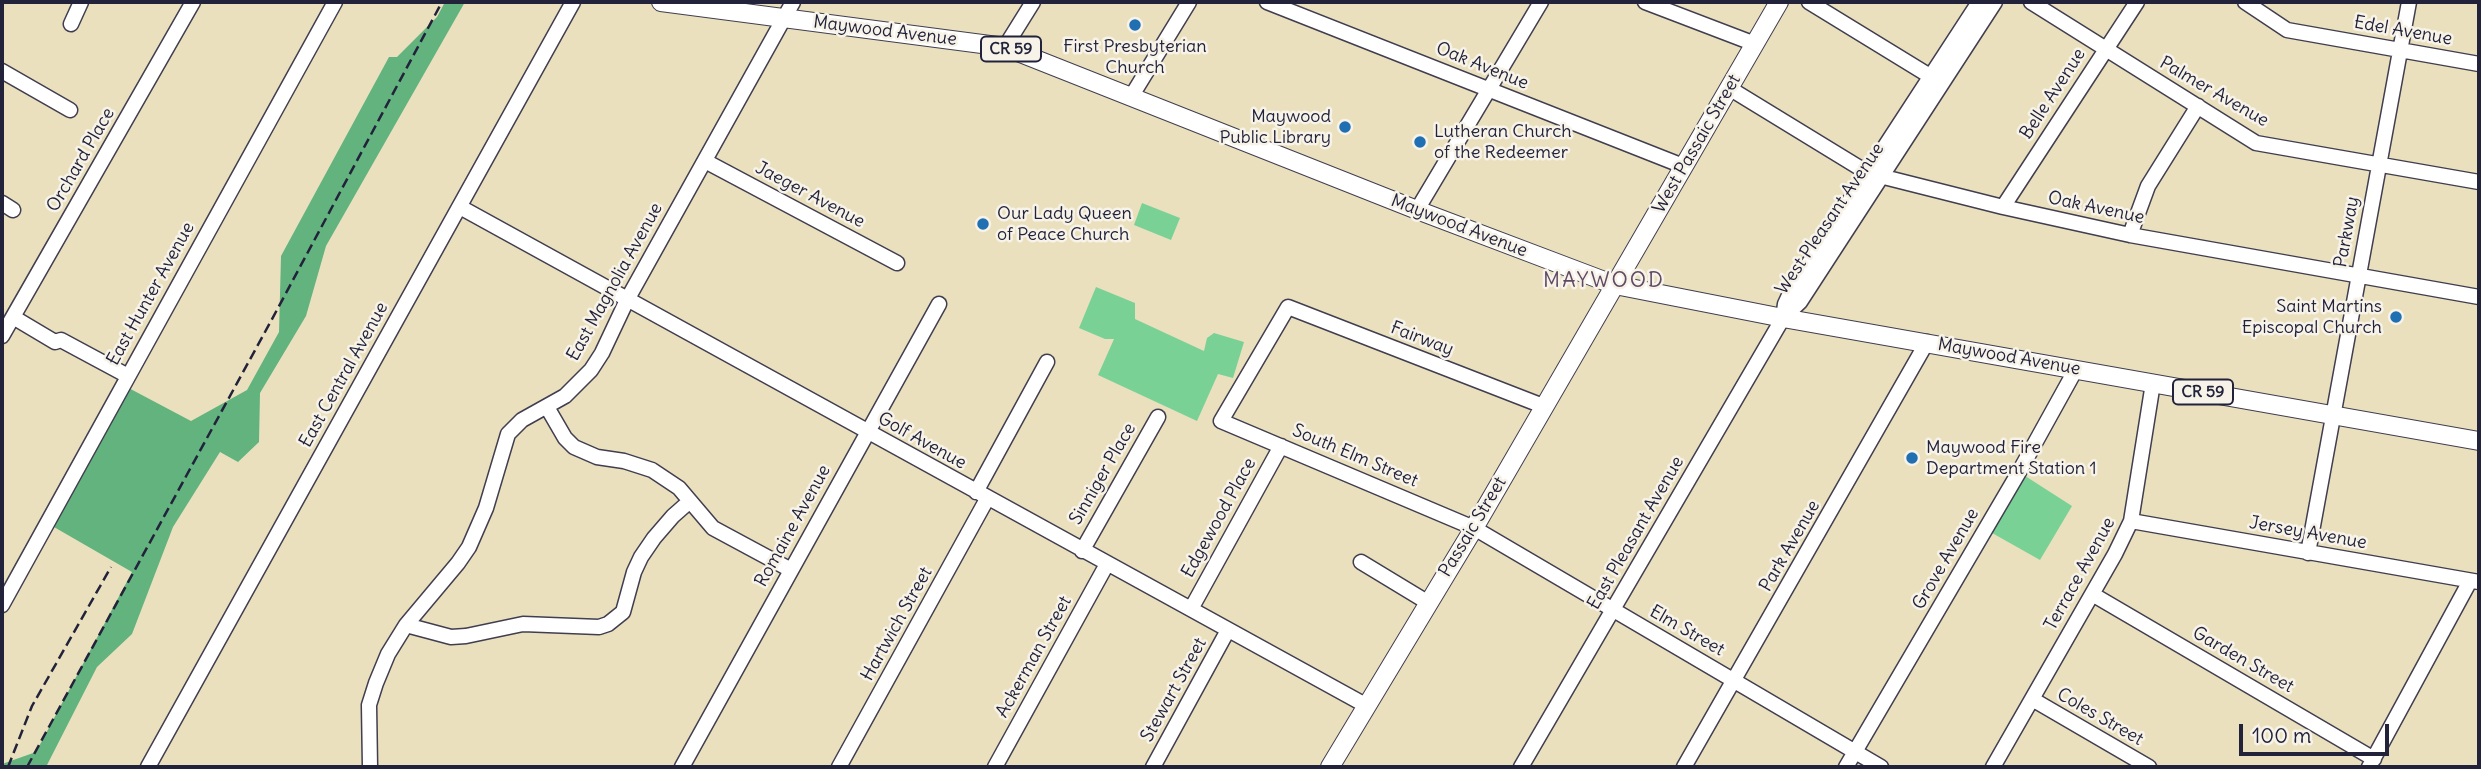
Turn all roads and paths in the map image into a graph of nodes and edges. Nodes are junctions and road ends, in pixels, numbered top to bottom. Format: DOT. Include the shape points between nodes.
graph roads {
  1 [pos="81,2"];
  2 [pos="193,2"];
  3 [pos="335,2"];
  4 [pos="573,2"];
  5 [pos="661,2"];
  6 [pos="793,2"];
  7 [pos="1033,2"];
  8 [pos="1189,2"];
  9 [pos="1267,2"];
  10 [pos="1541,2"];
  11 [pos="1644,2"];
  12 [pos="1779,2"];
  13 [pos="1809,2"];
  14 [pos="1979,2"];
  15 [pos="1995,2"];
  16 [pos="2031,2"];
  17 [pos="2137,2"];
  18 [pos="2245,2"];
  19 [pos="2409,2"];
  20 [pos="784,18"];
  21 [pos="71,24"];
  22 [pos="1755,44"];
  23 [pos="1005,47"];
  24 [pos="2105,49"];
  25 [pos="2400,50"];
  26 [pos="2479,64"];
  27 [pos="2,71"];
  28 [pos="1937,80"];
  29 [pos="1729,88"];
  30 [pos="1488,90"];
  31 [pos="1131,97"];
  32 [pos="2197,106"];
  33 [pos="70,110"];
  34 [pos="705,162"];
  35 [pos="2379,164"];
  36 [pos="1683,166"];
  37 [pos="1875,174"];
  38 [pos="2479,182"];
  39 [pos="460,207"];
  40 [pos="2003,207"];
  41 [pos="1417,210"];
  42 [pos="2130,235"];
  43 [pos="897,263"];
  44 [pos="2359,275"];
  45 [pos="1615,285"];
  46 [pos="2479,297"];
  47 [pos="627,300"];
  48 [pos="939,303"];
  49 [pos="13,317"];
  50 [pos="1783,318"];
  51 [pos="2,335"];
  52 [pos="1927,342"];
  53 [pos="1047,362"];
  54 [pos="2076,369"];
  55 [pos="128,376"];
  56 [pos="2153,383"];
  57 [pos="1543,406"];
  58 [pos="547,407"];
  59 [pos="2333,415"];
  60 [pos="1158,417"];
  61 [pos="1221,421"];
  62 [pos="867,432"];
  63 [pos="2479,441"];
  64 [pos="1281,446"];
  65 [pos="981,495"];
  66 [pos="691,501"];
  67 [pos="2131,521"];
  68 [pos="1474,528"];
  69 [pos="1082,551"];
  70 [pos="2308,553"];
  71 [pos="1361,562"];
  72 [pos="1107,564"];
  73 [pos="791,570"];
  74 [pos="2475,581"];
  75 [pos="2092,594"];
  76 [pos="1427,602"];
  77 [pos="2,605"];
  78 [pos="1191,609"];
  79 [pos="1613,610"];
  80 [pos="406,625"];
  81 [pos="1228,631"];
  82 [pos="1735,682"];
  83 [pos="2032,699"];
  84 [pos="1367,706"];
  85 [pos="1855,752"];
  86 [pos="2371,763"];
  87 [pos="148,767"];
  88 [pos="370,767"];
  89 [pos="682,767"];
  90 [pos="839,767"];
  91 [pos="995,767"];
  92 [pos="1153,767"];
  93 [pos="1330,767"];
  94 [pos="1521,767"];
  95 [pos="1684,767"];
  96 [pos="1846,767"];
  97 [pos="1881,767"];
  98 [pos="1993,767"];
  99 [pos="2149,767"];
  1 -- 21 [label="street"];
  2 -- 49 [label="street, Orchard Place"];
  3 -- 55 [label="street, East Hunter Avenue"];
  4 -- 39 [label="street, East Central Avenue"];
  5 -- 20 [label="main road, Maywood Avenue / CR 59"];
  6 -- 20 [label="street, East Magnolia Avenue"];
  7 -- 23 [label="street"];
  8 -- 31 [label="street"];
  9 -- 30 [label="street, Oak Avenue"];
  10 -- 30 [label="street"];
  11 -- 22 [label="street"];
  12 -- 22 [label="main road, West Passaic Street"];
  13 -- 28 [label="street"];
  14 -- 28 [label="street, West Pleasant Avenue"];
  15 -- 28 [label="street, West Pleasant Avenue"];
  16 -- 24 [label="street, Palmer Avenue"];
  17 -- 24 [label="street, Belle Avenue"];
  18 -- 25 [label="street, Edel Avenue" via="2287,30"];
  19 -- 25 [label="street, Parkway"];
  20 -- 23 [label="main road, Maywood Avenue / CR 59"];
  20 -- 34 [label="street, East Magnolia Avenue"];
  22 -- 29 [label="main road, West Passaic Street"];
  23 -- 31 [label="main road, Maywood Avenue / CR 59"];
  24 -- 32 [label="street, Palmer Avenue"];
  24 -- 40 [label="street, Belle Avenue"];
  25 -- 26 [label="street, Edel Avenue"];
  25 -- 35 [label="street, Parkway"];
  27 -- 33 [label="street"];
  28 -- 37 [label="street, West Pleasant Avenue"];
  29 -- 36 [label="main road, West Passaic Street"];
  29 -- 37 [label="street, Oak Avenue"];
  30 -- 36 [label="street, Oak Avenue"];
  30 -- 41 [label="street"];
  31 -- 41 [label="main road, Maywood Avenue / CR 59"];
  32 -- 35 [label="street, Palmer Avenue" via="2256,143"];
  32 -- 42 [label="street" via="2148,186"];
  34 -- 43 [label="street, Jaeger Avenue"];
  34 -- 47 [label="street, East Magnolia Avenue"];
  35 -- 38 [label="street, Palmer Avenue"];
  35 -- 44 [label="street, Parkway"];
  36 -- 45 [label="main road, West Passaic Street"];
  37 -- 40 [label="street, Oak Avenue"];
  37 -- 50 [label="street, West Pleasant Avenue" via="1800,302"];
  39 -- 47 [label="street, Golf Avenue"];
  39 -- 87 [label="street, East Central Avenue"];
  40 -- 42 [label="street, Oak Avenue"];
  41 -- 45 [label="main road, Maywood Avenue / CR 59"];
  42 -- 44 [label="street, Oak Avenue"];
  44 -- 46 [label="street, Oak Avenue"];
  44 -- 59 [label="street, Parkway"];
  45 -- 50 [label="main road, Maywood Avenue / CR 59"];
  45 -- 57 [label="main road, Passaic Street"];
  47 -- 58 [label="street, East Magnolia Avenue" via="591,370"];
  47 -- 62 [label="street, Golf Avenue"];
  48 -- 62 [label="street, Romaine Avenue"];
  49 -- 51 [label="street, Orchard Place"];
  49 -- 55 [label="street"];
  50 -- 52 [label="main road, Maywood Avenue / CR 59"];
  50 -- 79 [label="street, East Pleasant Avenue"];
  52 -- 54 [label="main road, Maywood Avenue / CR 59"];
  52 -- 82 [label="street, Park Avenue"];
  53 -- 65 [label="street, Hartwich Street"];
  54 -- 56 [label="main road, Maywood Avenue / CR 59"];
  54 -- 85 [label="street, Grove Avenue"];
  55 -- 77 [label="street, East Hunter Avenue"];
  56 -- 59 [label="main road, Maywood Avenue / CR 59"];
  56 -- 67 [label="street, Terrace Avenue"];
  57 -- 61 [label="street, Fairway" via="1288,307"];
  57 -- 68 [label="main road, Passaic Street"];
  58 -- 66 [label="street" via="574,447 652,470"];
  58 -- 80 [label="street, East Magnolia Avenue" via="522,420 509,434 486,508 468,547"];
  59 -- 63 [label="main road, Maywood Avenue / CR 59"];
  59 -- 70 [label="street, Parkway"];
  60 -- 69 [label="street, Sinniger Place"];
  61 -- 64 [label="street, South Elm Street"];
  62 -- 65 [label="street, Golf Avenue"];
  62 -- 73 [label="street, Romaine Avenue"];
  64 -- 68 [label="street, South Elm Street"];
  64 -- 78 [label="street, Edgewood Place"];
  65 -- 69 [label="street, Golf Avenue"];
  65 -- 90 [label="street, Hartwich Street"];
  66 -- 73 [label="street" via="713,527"];
  66 -- 80 [label="street" via="648,547 634,572 623,612 608,624 523,624 466,636"];
  67 -- 70 [label="street, Jersey Avenue"];
  67 -- 75 [label="street, Terrace Avenue"];
  68 -- 76 [label="main road, Passaic Street"];
  68 -- 79 [label="street, Elm Street"];
  69 -- 72 [label="street, Golf Avenue"];
  70 -- 74 [label="street, Jersey Avenue"];
  71 -- 76 [label="street"];
  72 -- 78 [label="street, Golf Avenue"];
  72 -- 91 [label="street, Ackerman Street"];
  73 -- 89 [label="street, Romaine Avenue"];
  74 -- 86 [label="street"];
  75 -- 83 [label="street, Terrace Avenue"];
  75 -- 86 [label="street, Garden Street"];
  76 -- 84 [label="main road, Passaic Street"];
  78 -- 81 [label="street, Golf Avenue"];
  79 -- 82 [label="street, Elm Street"];
  79 -- 94 [label="street, East Pleasant Avenue"];
  80 -- 88 [label="street, East Magnolia Avenue" via="388,654 369,705"];
  81 -- 84 [label="street, Golf Avenue"];
  81 -- 92 [label="street, Stewart Street"];
  82 -- 85 [label="street, Elm Street"];
  82 -- 95 [label="street, Park Avenue"];
  83 -- 98 [label="street, Terrace Avenue"];
  83 -- 99 [label="street, Coles Street"];
  84 -- 93 [label="main road, Passaic Street"];
  85 -- 96 [label="street, Grove Avenue"];
  85 -- 97 [label="street, Elm Street"];
}
